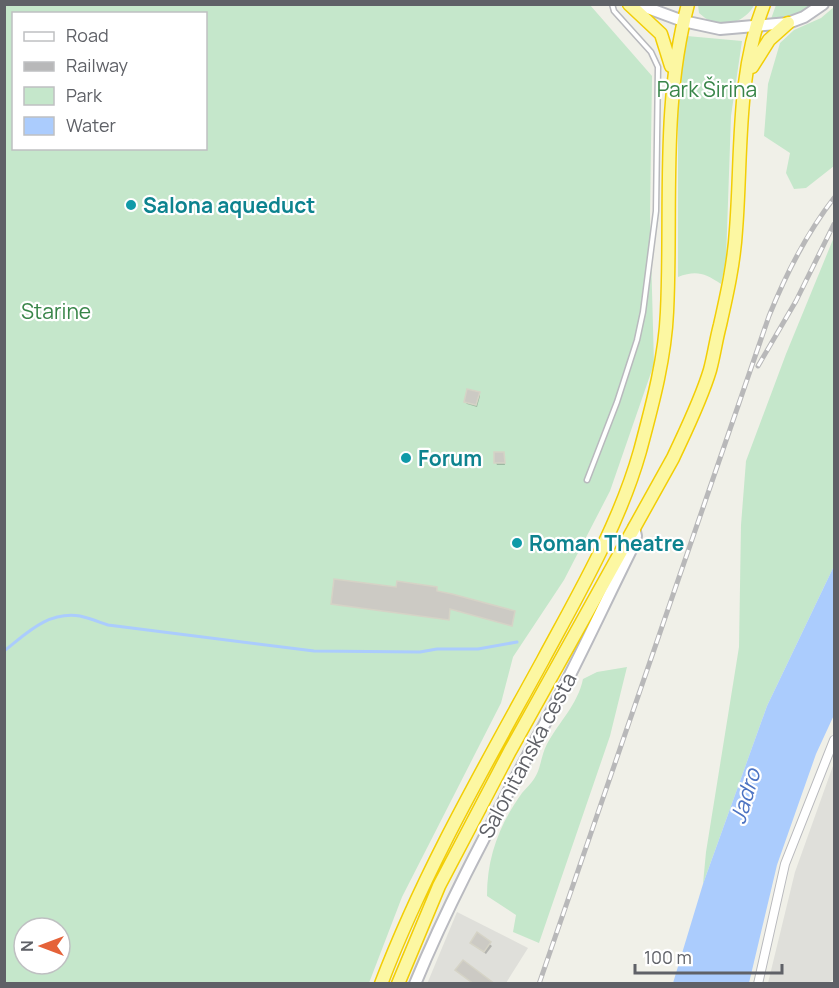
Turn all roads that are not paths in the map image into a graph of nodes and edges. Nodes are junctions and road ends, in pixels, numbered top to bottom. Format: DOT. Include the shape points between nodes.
graph roads {
  1 [pos="612,4"];
  2 [pos="629,4"];
  3 [pos="637,4"];
  4 [pos="688,4"];
  5 [pos="764,4"];
  6 [pos="822,4"];
  7 [pos="683,21"];
  8 [pos="788,22"];
  9 [pos="756,26"];
  10 [pos="673,77"];
  11 [pos="746,79"];
  12 [pos="587,480"];
  13 [pos="634,526"];
  14 [pos="834,740"];
  15 [pos="381,984"];
  16 [pos="398,984"];
  17 [pos="415,984"];
  18 [pos="758,984"];
  1 -- 12 [label="lane" via="651,52 658,67 656,211 637,340"];
  2 -- 10 [label="highway" via="661,34"];
  3 -- 7 [label="main road"];
  4 -- 7 [label="highway"];
  5 -- 9 [label="highway"];
  6 -- 8 [label="main road" via="804,17"];
  7 -- 9 [label="main road" via="720,29"];
  7 -- 10 [label="highway"];
  8 -- 9 [label="main road"];
  8 -- 11 [label="highway" via="769,40"];
  9 -- 11 [label="highway"];
  10 -- 15 [label="highway" via="667,314 662,359 639,453 622,504 586,581 422,886"];
  11 -- 13 [label="highway" via="736,232 710,370 673,458"];
  13 -- 16 [label="highway" via="439,886"];
  13 -- 17 [label="main road, Salonitanska cesta" via="633,546 449,906"];
  14 -- 18 [label="street" via="785,864"];
}
